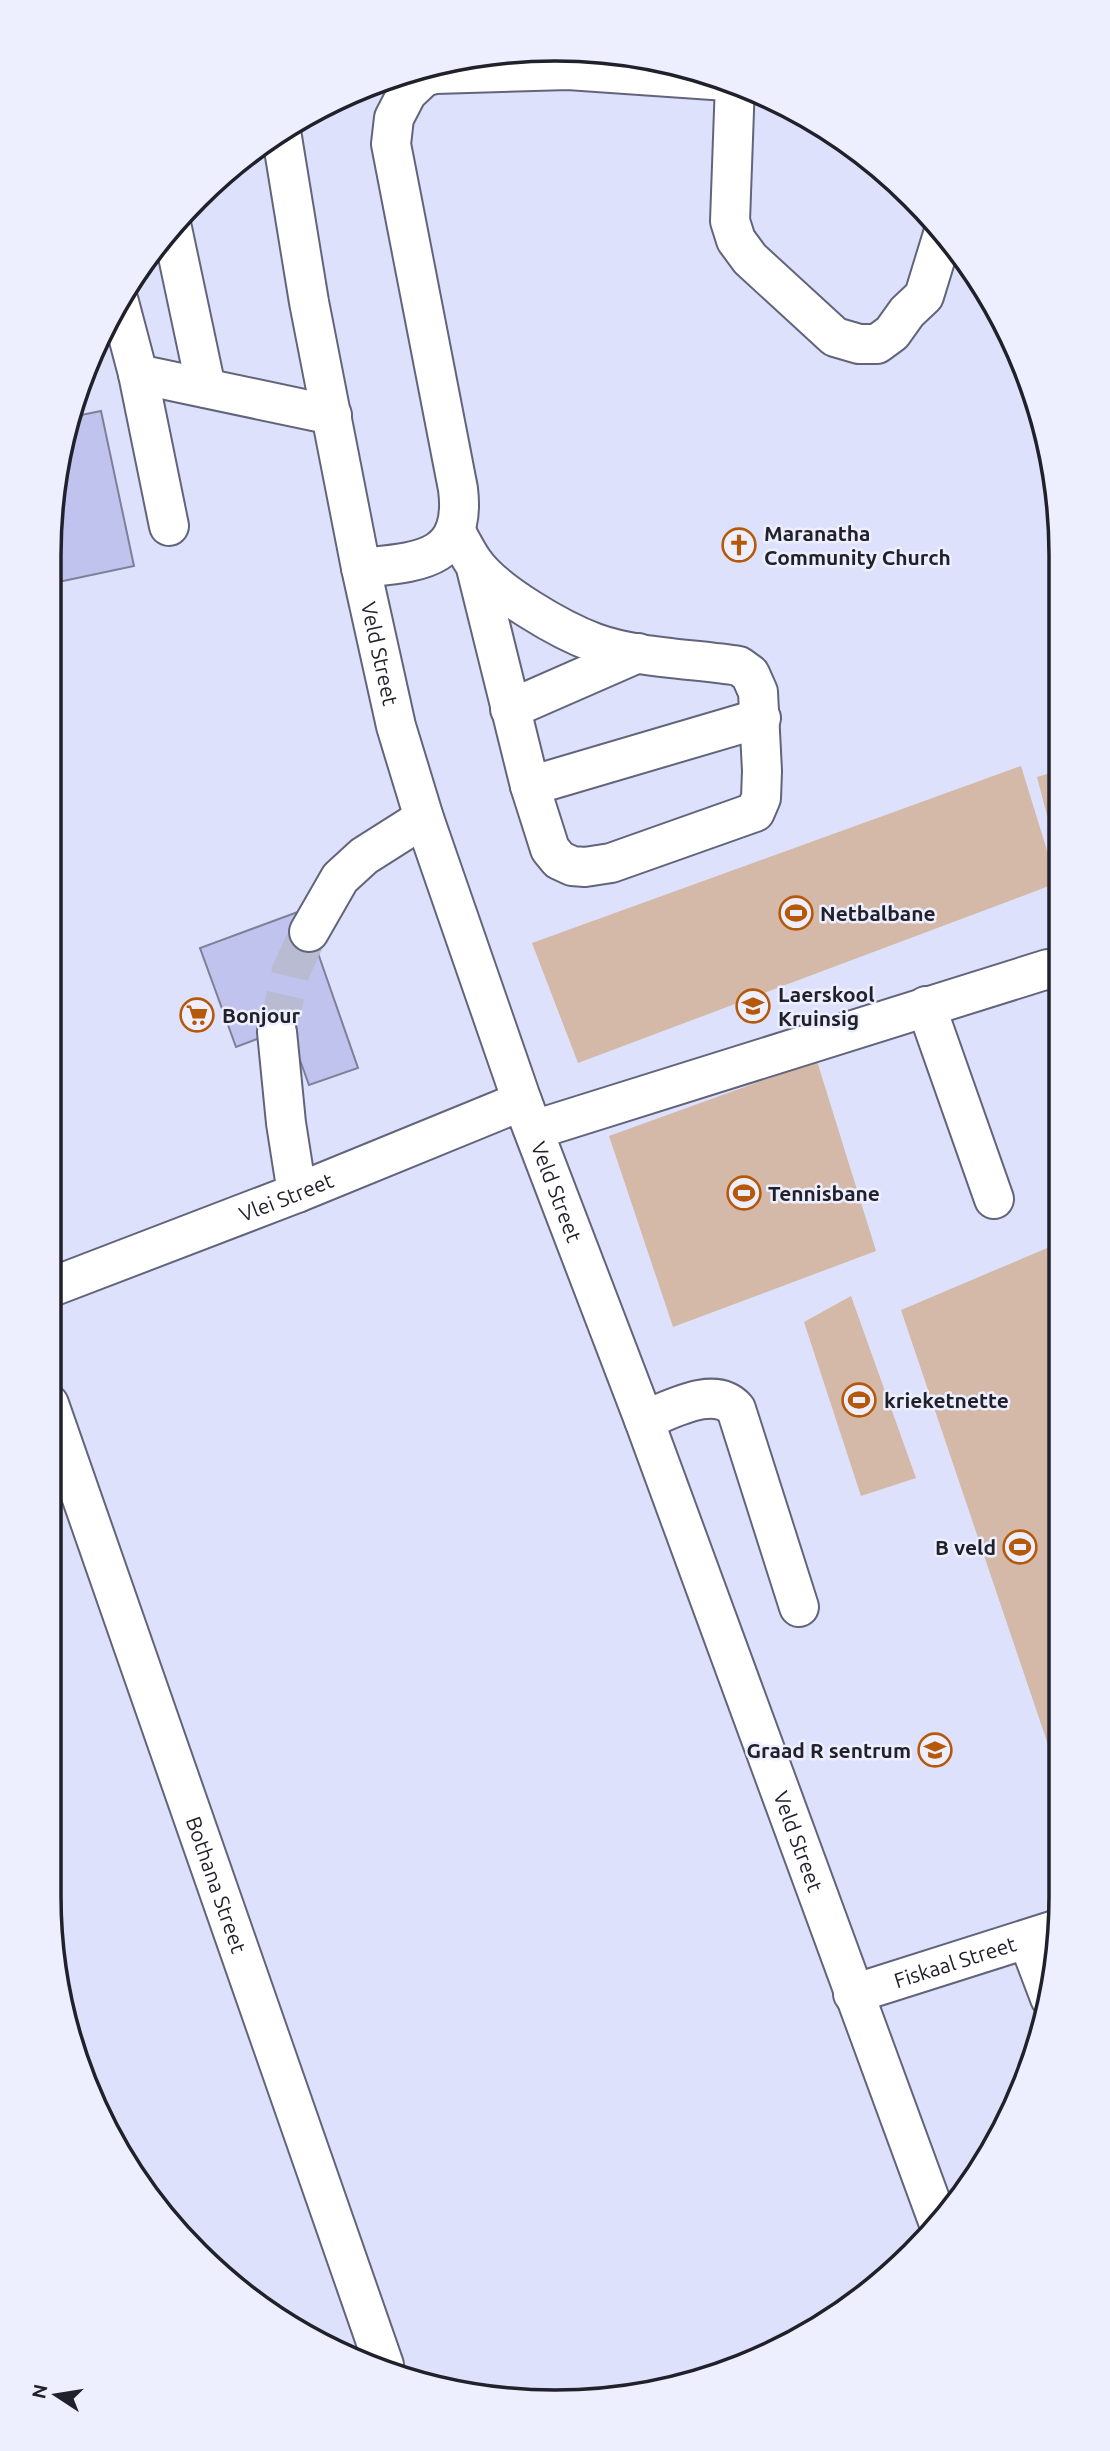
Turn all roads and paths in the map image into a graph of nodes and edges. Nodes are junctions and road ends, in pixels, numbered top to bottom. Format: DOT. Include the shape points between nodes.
graph roads {
  1 [pos="450,73"];
  2 [pos="683,78"];
  3 [pos="421,80"];
  4 [pos="735,95"];
  5 [pos="283,143"];
  6 [pos="175,240"];
  7 [pos="940,245"];
  8 [pos="123,316"];
  9 [pos="138,374"];
  10 [pos="206,388"];
  11 [pos="332,415"];
  12 [pos="169,526"];
  13 [pos="455,530"];
  14 [pos="475,564"];
  15 [pos="361,568"];
  16 [pos="638,653"];
  17 [pos="510,709"];
  18 [pos="761,718"];
  19 [pos="530,786"];
  20 [pos="424,818"];
  21 [pos="309,932"];
  22 [pos="1049,969"];
  23 [pos="926,1006"];
  24 [pos="277,1032"];
  25 [pos="528,1115"];
  26 [pos="297,1193"];
  27 [pos="994,1199"];
  28 [pos="61,1283"];
  29 [pos="644,1420"];
  30 [pos="61,1438"];
  31 [pos="799,1607"];
  32 [pos="1043,1934"];
  33 [pos="1045,1956"];
  34 [pos="853,1994"];
  35 [pos="934,2212"];
  36 [pos="382,2358"];
  1 -- 2 [label="street" via="568,70"];
  3 -- 13 [label="street" via="407,93 394,118 391,144 458,489"];
  4 -- 7 [label="street" via="730,221 736,240 750,259 835,337 877,344 892,333 924,296"];
  5 -- 11 [label="street, Veld Street"];
  6 -- 10 [label="street"];
  8 -- 9 [label="street"];
  9 -- 10 [label="street"];
  9 -- 12 [label="street"];
  10 -- 11 [label="street"];
  11 -- 15 [label="street, Veld Street"];
  13 -- 14 [label="street"];
  13 -- 15 [label="street" via="429,558"];
  14 -- 16 [label="street" via="507,595 569,631"];
  14 -- 17 [label="street"];
  15 -- 20 [label="street, Veld Street" via="396,726"];
  16 -- 17 [label="street"];
  16 -- 18 [label="street" via="738,666 750,674 758,692"];
  17 -- 19 [label="street"];
  18 -- 19 [label="street"];
  18 -- 19 [label="street" via="761,798 755,812 611,863 585,867 559,860 550,849"];
  20 -- 21 [label="street" via="364,856 340,878"];
  20 -- 25 [label="street, Veld Street"];
  22 -- 23 [label="street, Vlei Street"];
  23 -- 25 [label="street, Vlei Street"];
  23 -- 27 [label="street"];
  24 -- 26 [label="street"];
  25 -- 26 [label="street, Vlei Street"];
  25 -- 29 [label="street, Veld Street"];
  26 -- 28 [label="street, Vlei Street"];
  29 -- 31 [label="street" via="705,1399 721,1398 736,1409"];
  29 -- 34 [label="street, Veld Street"];
  30 -- 36 [label="street, Bothana Street"];
  32 -- 33 [label="street"];
  32 -- 34 [label="street, Fiskaal Street"];
  34 -- 35 [label="street, Veld Street"];
}
